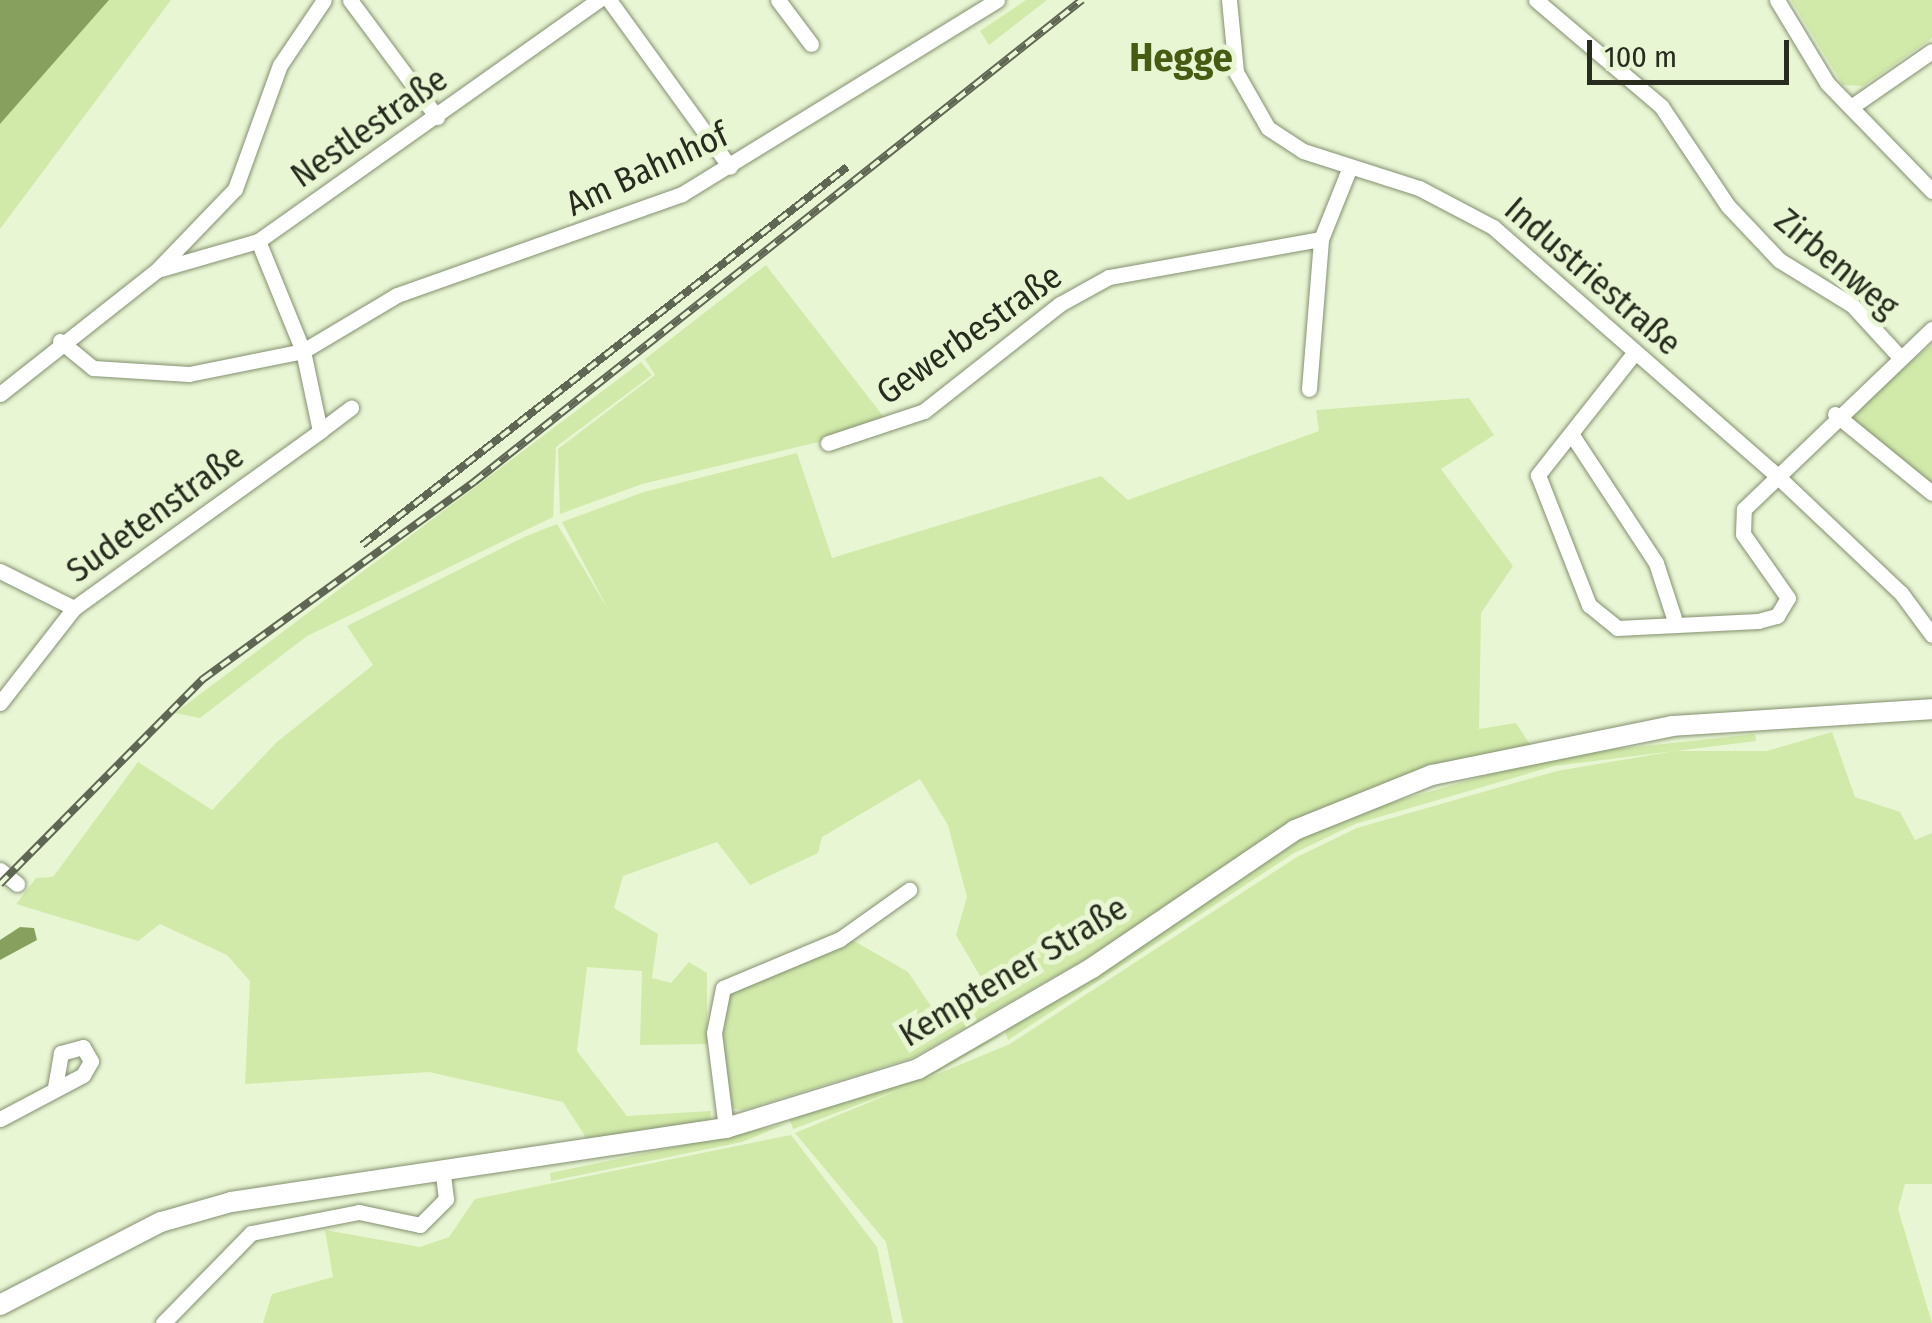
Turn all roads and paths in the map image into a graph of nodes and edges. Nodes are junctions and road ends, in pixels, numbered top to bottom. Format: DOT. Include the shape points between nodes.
graph roads {
  1 [pos="324,0"];
  2 [pos="350,0"];
  3 [pos="598,0"];
  4 [pos="609,0"];
  5 [pos="778,0"];
  6 [pos="997,0"];
  7 [pos="1229,0"];
  8 [pos="1536,0"];
  9 [pos="1777,0"];
  10 [pos="811,44"];
  11 [pos="1932,51"];
  12 [pos="1851,107"];
  13 [pos="437,118"];
  14 [pos="730,167"];
  15 [pos="1350,167"];
  16 [pos="1932,191"];
  17 [pos="1321,239"];
  18 [pos="258,241"];
  19 [pos="157,270"];
  20 [pos="1932,329"];
  21 [pos="60,342"];
  22 [pos="303,352"];
  23 [pos="1635,352"];
  24 [pos="1897,354"];
  25 [pos="1309,389"];
  26 [pos="0,394"];
  27 [pos="351,408"];
  28 [pos="1835,414"];
  29 [pos="320,431"];
  30 [pos="1572,435"];
  31 [pos="828,444"];
  32 [pos="1774,474"];
  33 [pos="1932,493"];
  34 [pos="0,571"];
  35 [pos="74,608"];
  36 [pos="1674,618"];
  37 [pos="1932,635"];
  38 [pos="0,704"];
  39 [pos="1932,709"];
  40 [pos="0,870"];
  41 [pos="17,884"];
  42 [pos="909,890"];
  43 [pos="54,1088"];
  44 [pos="0,1119"];
  45 [pos="726,1128"];
  46 [pos="442,1176"];
  47 [pos="0,1304"];
  48 [pos="163,1323"];
  1 -- 19 [label="street" via="268,90 255,154 235,189"];
  2 -- 13 [label="street"];
  3 -- 13 [label="street, Nestlestraße"];
  4 -- 14 [label="street"];
  5 -- 10 [label="street"];
  6 -- 14 [label="street, Am Bahnhof"];
  7 -- 15 [label="street, Industriestraße" via="1236,72 1256,116 1283,140"];
  8 -- 24 [label="street, Zirbenweg" via="1660,106 1728,206 1779,260 1852,305"];
  9 -- 12 [label="street"];
  11 -- 12 [label="street"];
  12 -- 16 [label="street"];
  13 -- 18 [label="street, Nestlestraße"];
  14 -- 22 [label="street, Am Bahnhof" via="605,227 397,295"];
  15 -- 17 [label="street"];
  15 -- 23 [label="street, Industriestraße" via="1494,226"];
  17 -- 25 [label="street"];
  17 -- 31 [label="street, Gewerbestraße" via="1109,277 924,411"];
  18 -- 19 [label="street, Nestlestraße"];
  18 -- 22 [label="street"];
  19 -- 21 [label="street"];
  20 -- 24 [label="street"];
  21 -- 22 [label="street" via="93,368 190,374"];
  21 -- 26 [label="street"];
  22 -- 29 [label="street"];
  23 -- 30 [label="street"];
  23 -- 32 [label="street, Industriestraße"];
  24 -- 28 [label="street"];
  27 -- 29 [label="street, Sudetenstraße"];
  28 -- 32 [label="street"];
  28 -- 33 [label="street"];
  29 -- 35 [label="street, Sudetenstraße"];
  30 -- 36 [label="street" via="1656,563"];
  30 -- 36 [label="street" via="1538,474 1538,490 1589,605 1617,628"];
  32 -- 36 [label="street" via="1739,522 1787,607 1758,621"];
  32 -- 37 [label="street, Industriestraße" via="1901,592"];
  34 -- 35 [label="street"];
  35 -- 38 [label="street, Sudetenstraße"];
  39 -- 45 [label="main road, Kemptener Straße" via="1672,726 1432,775 1296,830 1092,968 918,1069"];
  40 -- 41 [label="street"];
  42 -- 45 [label="street" via="840,938 723,988 714,1033"];
  43 -- 44 [label="street"];
  45 -- 46 [label="main road, Kemptener Straße"];
  46 -- 47 [label="main road, Kemptener Straße" via="231,1202 161,1222"];
  46 -- 48 [label="street" via="446,1199 420,1225 359,1212 251,1233"];
}
